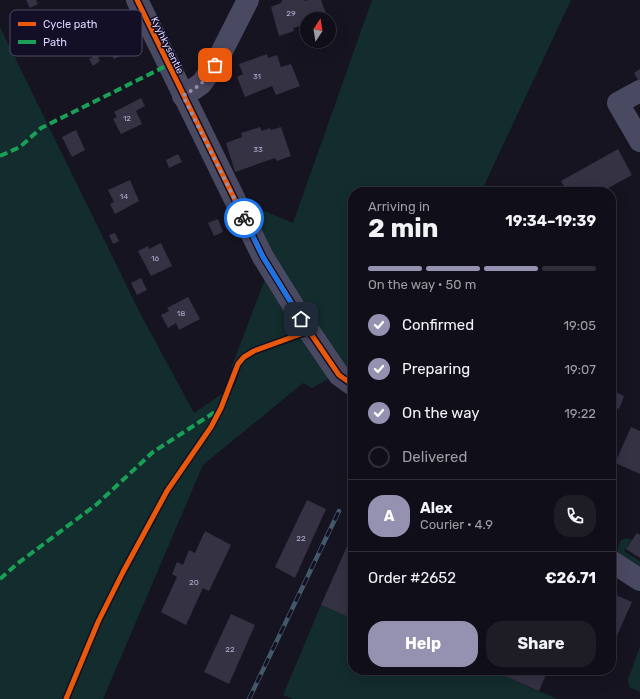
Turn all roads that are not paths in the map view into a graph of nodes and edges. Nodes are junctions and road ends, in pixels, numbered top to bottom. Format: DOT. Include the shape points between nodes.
graph roads {
  1 [pos="137,0"];
  2 [pos="248,0"];
  3 [pos="142,10"];
  4 [pos="142,10"];
  5 [pos="640,91"];
  6 [pos="183,96"];
  7 [pos="640,141"];
  8 [pos="348,381"];
  9 [pos="616,564"];
  10 [pos="640,580"];
  1 -- 4 [label="street, Kyyhkysentie"];
  2 -- 6 [label="street" via="215,65 201,84"];
  3 -- 6 [label="street, Kyyhkysentie"];
  5 -- 7 [label="street" via="618,102"];
  6 -- 8 [label="street, Kyyhkysentie" via="263,257 339,375"];
  9 -- 10 [label="street"];
}
